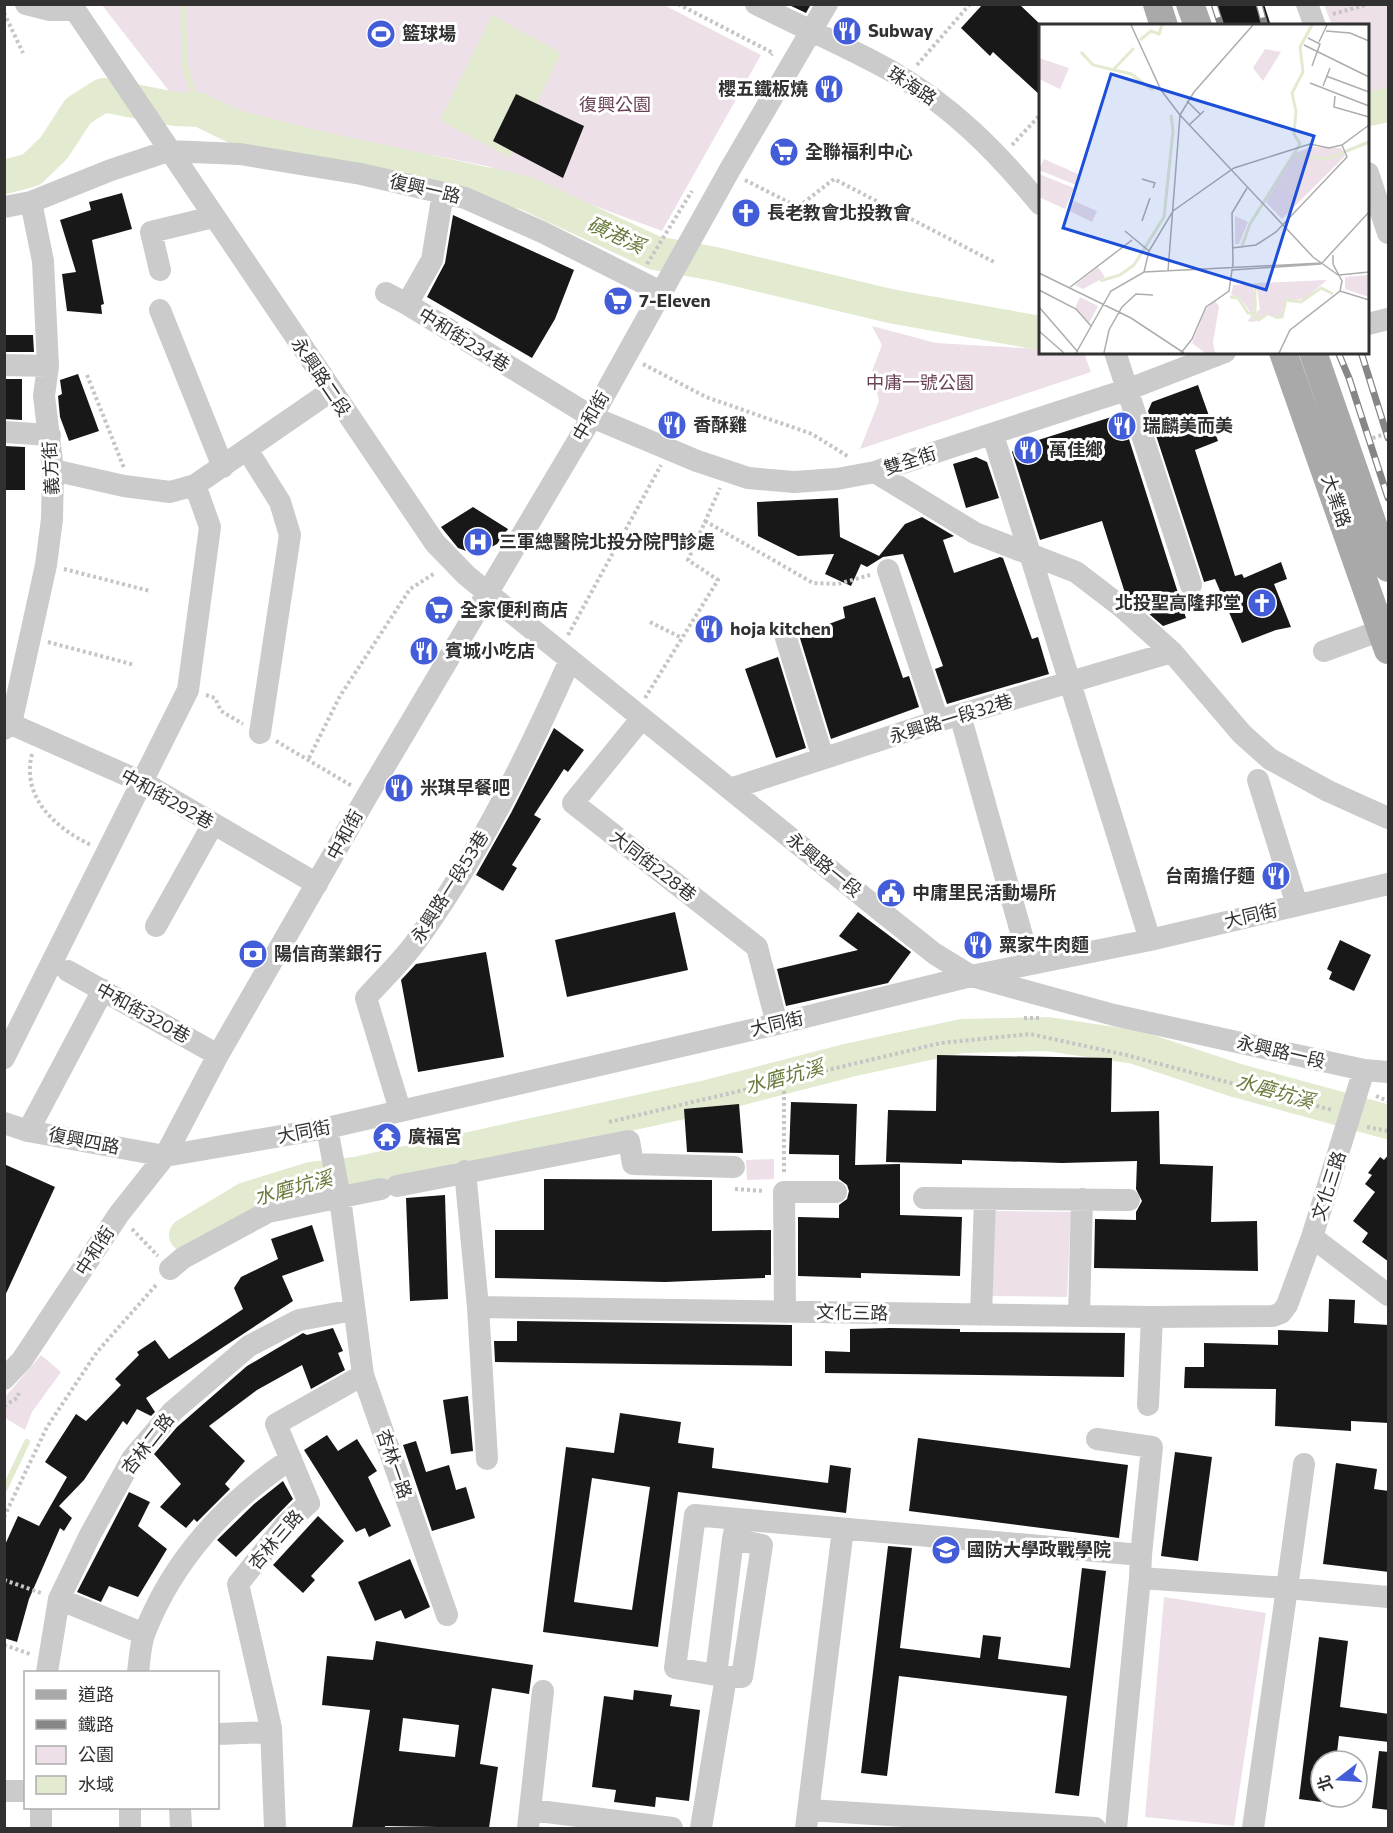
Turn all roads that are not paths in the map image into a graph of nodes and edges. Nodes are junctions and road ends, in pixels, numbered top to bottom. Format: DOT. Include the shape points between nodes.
graph roads {
  1 [pos="26,4"];
  2 [pos="756,4"];
  3 [pos="827,4"];
  4 [pos="1190,4"];
  5 [pos="1307,4"];
  6 [pos="75,7"];
  7 [pos="1324,20"];
  8 [pos="1197,24"];
  9 [pos="811,32"];
  10 [pos="168,152"];
  11 [pos="1370,187"];
  12 [pos="4,192"];
  13 [pos="443,193"];
  14 [pos="31,202"];
  15 [pos="1039,202"];
  16 [pos="4,207"];
  17 [pos="213,217"];
  18 [pos="1389,233"];
  19 [pos="159,270"];
  20 [pos="665,286"];
  21 [pos="386,292"];
  22 [pos="407,304"];
  23 [pos="160,310"];
  24 [pos="1389,320"];
  25 [pos="1369,324"];
  26 [pos="1116,354"];
  27 [pos="1220,354"];
  28 [pos="1284,354"];
  29 [pos="1314,354"];
  30 [pos="4,365"];
  31 [pos="48,366"];
  32 [pos="1129,389"];
  33 [pos="331,392"];
  34 [pos="592,417"];
  35 [pos="4,432"];
  36 [pos="50,435"];
  37 [pos="993,435"];
  38 [pos="248,451"];
  39 [pos="223,467"];
  40 [pos="53,470"];
  41 [pos="875,472"];
  42 [pos="195,485"];
  43 [pos="1029,552"];
  44 [pos="1389,568"];
  45 [pos="888,570"];
  46 [pos="1191,585"];
  47 [pos="487,592"];
  48 [pos="786,638"];
  49 [pos="1385,640"];
  50 [pos="1324,651"];
  51 [pos="1172,652"];
  52 [pos="565,656"];
  53 [pos="1072,684"];
  54 [pos="960,715"];
  55 [pos="639,716"];
  56 [pos="938,722"];
  57 [pos="8,726"];
  58 [pos="260,733"];
  59 [pos="823,758"];
  60 [pos="1258,780"];
  61 [pos="144,783"];
  62 [pos="730,789"];
  63 [pos="1389,818"];
  64 [pos="213,825"];
  65 [pos="317,884"];
  66 [pos="1389,884"];
  67 [pos="1297,905"];
  68 [pos="156,926"];
  69 [pos="1150,940"];
  70 [pos="1030,964"];
  71 [pos="68,971"];
  72 [pos="971,976"];
  73 [pos="103,990"];
  74 [pos="777,1024"];
  75 [pos="219,1055"];
  76 [pos="4,1058"];
  77 [pos="1389,1072"];
  78 [pos="1362,1075"];
  79 [pos="400,1110"];
  80 [pos="4,1123"];
  81 [pos="327,1128"];
  82 [pos="28,1131"];
  83 [pos="165,1156"];
  84 [pos="734,1167"];
  85 [pos="465,1171"];
  86 [pos="836,1192"];
  87 [pos="340,1198"];
  88 [pos="924,1198"];
  89 [pos="985,1199"];
  90 [pos="1082,1199"];
  91 [pos="1130,1200"];
  92 [pos="1312,1238"];
  93 [pos="170,1269"];
  94 [pos="1389,1295"];
  95 [pos="478,1307"];
  96 [pos="354,1310"];
  97 [pos="785,1311"];
  98 [pos="981,1315"];
  99 [pos="1079,1316"];
  100 [pos="1152,1317"];
  101 [pos="363,1375"];
  102 [pos="4,1378"];
  103 [pos="1148,1405"];
  104 [pos="1097,1438"];
  105 [pos="487,1459"];
  106 [pos="291,1460"];
  107 [pos="1304,1464"];
  108 [pos="843,1528"];
  109 [pos="735,1529"];
  110 [pos="1141,1555"];
  111 [pos="1140,1578"];
  112 [pos="1287,1588"];
  113 [pos="1389,1598"];
  114 [pos="59,1599"];
  115 [pos="447,1615"];
  116 [pos="144,1634"];
  117 [pos="47,1666"];
  118 [pos="138,1671"];
  119 [pos="721,1676"];
  120 [pos="543,1691"];
  121 [pos="271,1732"];
  122 [pos="219,1734"];
  123 [pos="4,1791"];
  124 [pos="24,1791"];
  125 [pos="41,1809"];
  126 [pos="130,1809"];
  127 [pos="180,1809"];
  128 [pos="529,1819"];
  129 [pos="807,1819"];
  130 [pos="41,1828"];
  131 [pos="130,1828"];
  132 [pos="181,1828"];
  133 [pos="276,1828"];
  134 [pos="672,1828"];
  135 [pos="701,1828"];
  136 [pos="1095,1828"];
  137 [pos="1116,1828"];
  138 [pos="1252,1828"];
  1 -- 6 [label="street" via="50,10"];
  2 -- 9 [label="street, 珠海路"];
  3 -- 9 [label="street"];
  4 -- 8 [label="main road"];
  5 -- 7 [label="street"];
  6 -- 10 [label="street"];
  9 -- 15 [label="street, 珠海路" via="904,79 962,121 1001,157"];
  9 -- 20 [label="street, 中和街"];
  10 -- 13 [label="street, 復興一路" via="240,154 361,174"];
  10 -- 14 [label="street, 復興一路"];
  10 -- 17 [label="street, 永興路二段"];
  11 -- 18 [label="street"];
  12 -- 14 [label="street"];
  13 -- 20 [label="street, 復興一路" via="465,198"];
  13 -- 22 [label="street, 中和街234巷" via="432,260"];
  14 -- 16 [label="street, 復興一路"];
  14 -- 31 [label="street, 義方街" via="43,261"];
  17 -- 19 [label="street" via="151,232"];
  17 -- 33 [label="street, 永興路二段"];
  20 -- 34 [label="street, 中和街"];
  21 -- 22 [label="street"];
  22 -- 34 [label="street, 中和街234巷"];
  23 -- 39 [label="street"];
  24 -- 25 [label="street"];
  26 -- 32 [label="street"];
  27 -- 32 [label="street, 雙全街"];
  28 -- 49 [label="main road, 大業路"];
  29 -- 44 [label="main road, 大業路"];
  30 -- 31 [label="street"];
  31 -- 36 [label="street, 義方街" via="44,396"];
  32 -- 37 [label="street, 雙全街"];
  32 -- 46 [label="street"];
  33 -- 38 [label="street"];
  33 -- 47 [label="street, 永興路二段" via="435,543"];
  34 -- 41 [label="street, 雙全街" via="748,478 794,482"];
  34 -- 47 [label="street, 中和街"];
  35 -- 36 [label="street"];
  36 -- 40 [label="street, 義方街"];
  37 -- 41 [label="street, 雙全街"];
  37 -- 43 [label="street"];
  38 -- 39 [label="street"];
  38 -- 58 [label="street" via="280,502 290,535"];
  39 -- 42 [label="street"];
  40 -- 42 [label="street" via="170,492"];
  40 -- 57 [label="street, 義方街" via="46,565"];
  41 -- 43 [label="street" via="975,533"];
  42 -- 61 [label="street" via="210,527 188,690"];
  43 -- 51 [label="street" via="1076,572"];
  43 -- 53 [label="street"];
  45 -- 56 [label="street"];
  47 -- 52 [label="street, 永興路一段"];
  47 -- 65 [label="street, 中和街"];
  48 -- 59 [label="street"];
  49 -- 50 [label="street"];
  51 -- 53 [label="street, 永興路一段32巷"];
  51 -- 63 [label="street" via="1242,734 1270,759"];
  52 -- 55 [label="street, 永興路一段"];
  52 -- 79 [label="street, 永興路一段53巷" via="535,739 464,870 413,946 366,998"];
  53 -- 54 [label="street, 永興路一段32巷"];
  53 -- 69 [label="street"];
  54 -- 56 [label="street, 永興路一段32巷"];
  54 -- 70 [label="street"];
  55 -- 62 [label="street, 永興路一段"];
  55 -- 74 [label="street, 大同街228巷" via="573,803 757,947"];
  56 -- 59 [label="street, 永興路一段32巷"];
  57 -- 61 [label="street, 中和街292巷"];
  59 -- 62 [label="street, 永興路一段32巷"];
  60 -- 67 [label="street"];
  61 -- 64 [label="street, 中和街292巷"];
  61 -- 76 [label="street"];
  62 -- 72 [label="street, 永興路一段" via="935,954"];
  64 -- 65 [label="street, 中和街292巷"];
  64 -- 68 [label="street"];
  65 -- 75 [label="street, 中和街"];
  66 -- 67 [label="street, 大同街"];
  67 -- 69 [label="street, 大同街"];
  69 -- 70 [label="street, 大同街"];
  70 -- 72 [label="street, 大同街"];
  71 -- 73 [label="street, 中和街320巷"];
  72 -- 74 [label="street, 大同街"];
  72 -- 78 [label="street, 永興路一段"];
  73 -- 75 [label="street, 中和街320巷"];
  73 -- 82 [label="street"];
  74 -- 79 [label="street, 大同街"];
  75 -- 83 [label="street, 中和街"];
  77 -- 78 [label="street, 永興路一段"];
  78 -- 92 [label="street, 文化三路" via="1343,1121"];
  79 -- 81 [label="street, 大同街"];
  80 -- 82 [label="street, 復興四路"];
  81 -- 83 [label="street, 大同街"];
  81 -- 87 [label="street, 杏林一路"];
  82 -- 83 [label="street, 復興四路"];
  83 -- 102 [label="street, 中和街" via="119,1214 21,1360"];
  84 -- 85 [label="street" via="633,1164 629,1141"];
  85 -- 87 [label="street"];
  85 -- 95 [label="street"];
  86 -- 97 [label="street" via="784,1192"];
  87 -- 93 [label="street" via="268,1212"];
  87 -- 96 [label="street, 杏林一路"];
  88 -- 89 [label="street"];
  89 -- 90 [label="street"];
  89 -- 98 [label="street"];
  90 -- 91 [label="street"];
  90 -- 99 [label="street"];
  92 -- 94 [label="street, 文化三路"];
  92 -- 100 [label="street, 文化三路" via="1281,1313"];
  95 -- 97 [label="street, 文化三路"];
  95 -- 105 [label="street"];
  96 -- 101 [label="street, 杏林一路"];
  96 -- 114 [label="street, 杏林二路" via="299,1320 249,1346 173,1411 132,1459"];
  97 -- 98 [label="street, 文化三路"];
  98 -- 99 [label="street, 文化三路"];
  99 -- 100 [label="street, 文化三路"];
  100 -- 103 [label="street"];
  101 -- 106 [label="street, 杏林三路" via="276,1424"];
  101 -- 115 [label="street, 杏林一路"];
  104 -- 110 [label="street" via="1152,1447"];
  106 -- 116 [label="street" via="259,1480 207,1529 159,1601"];
  106 -- 121 [label="street, 杏林三路" via="309,1503 286,1524 238,1584"];
  107 -- 112 [label="street"];
  108 -- 109 [label="street"];
  108 -- 110 [label="street"];
  108 -- 129 [label="street"];
  109 -- 119 [label="street" via="762,1545 742,1677"];
  109 -- 119 [label="street" via="695,1515 675,1668"];
  110 -- 111 [label="street"];
  111 -- 112 [label="street"];
  111 -- 137 [label="street"];
  112 -- 113 [label="street"];
  112 -- 138 [label="street"];
  114 -- 116 [label="street"];
  114 -- 117 [label="street, 杏林二路"];
  116 -- 118 [label="street"];
  119 -- 135 [label="street"];
  120 -- 128 [label="street"];
  121 -- 122 [label="street"];
  121 -- 133 [label="street, 杏林三路"];
  123 -- 124 [label="street"];
  125 -- 130 [label="street"];
  126 -- 131 [label="street"];
  127 -- 132 [label="street"];
  128 -- 134 [label="street"];
  129 -- 136 [label="street"];
}
